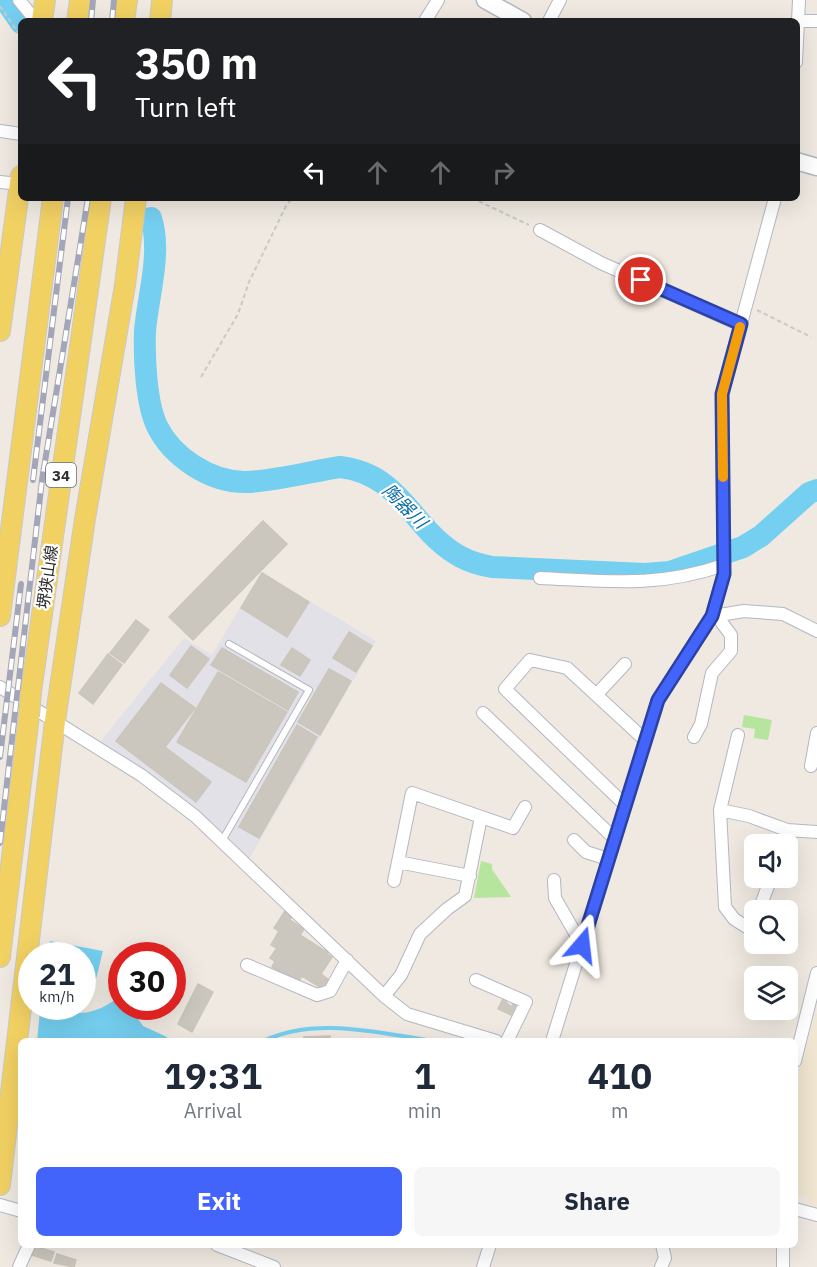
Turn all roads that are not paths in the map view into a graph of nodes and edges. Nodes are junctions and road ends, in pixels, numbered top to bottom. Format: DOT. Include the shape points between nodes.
graph roads {
  1 [pos="19,0"];
  2 [pos="45,0"];
  3 [pos="80,0"];
  4 [pos="126,0"];
  5 [pos="162,0"];
  6 [pos="438,0"];
  7 [pos="485,0"];
  8 [pos="560,0"];
  9 [pos="799,0"];
  10 [pos="34,18"];
  11 [pos="42,18"];
  12 [pos="77,18"];
  13 [pos="124,18"];
  14 [pos="160,18"];
  15 [pos="427,18"];
  16 [pos="518,18"];
  17 [pos="551,18"];
  18 [pos="800,18"];
  19 [pos="800,21"];
  20 [pos="817,21"];
  21 [pos="0,131"];
  22 [pos="18,134"];
  23 [pos="800,163"];
  24 [pos="817,167"];
  25 [pos="18,180"];
  26 [pos="0,182"];
  27 [pos="18,192"];
  28 [pos="53,201"];
  29 [pos="101,201"];
  30 [pos="136,201"];
  31 [pos="774,201"];
  32 [pos="540,230"];
  33 [pos="3,282"];
  34 [pos="741,324"];
  35 [pos="0,332"];
  36 [pos="724,564"];
  37 [pos="540,578"];
  38 [pos="0,616"];
  39 [pos="717,616"];
  40 [pos="817,631"];
  41 [pos="229,644"];
  42 [pos="625,664"];
  43 [pos="0,687"];
  44 [pos="597,694"];
  45 [pos="483,713"];
  46 [pos="55,722"];
  47 [pos="817,733"];
  48 [pos="738,734"];
  49 [pos="694,737"];
  50 [pos="645,740"];
  51 [pos="811,766"];
  52 [pos="624,804"];
  53 [pos="525,807"];
  54 [pos="720,810"];
  55 [pos="481,817"];
  56 [pos="787,830"];
  57 [pos="817,832"];
  58 [pos="786,834"];
  59 [pos="614,838"];
  60 [pos="574,840"];
  61 [pos="222,841"];
  62 [pos="608,859"];
  63 [pos="398,862"];
  64 [pos="470,876"];
  65 [pos="554,880"];
  66 [pos="394,881"];
  67 [pos="744,925"];
  68 [pos="582,945"];
  69 [pos="0,957"];
  70 [pos="346,960"];
  71 [pos="247,964"];
  72 [pos="817,974"];
  73 [pos="476,980"];
  74 [pos="384,996"];
  75 [pos="486,1038"];
  76 [pos="508,1038"];
  77 [pos="553,1038"];
  78 [pos="798,1049"];
  79 [pos="0,1185"];
  80 [pos="0,1205"];
  81 [pos="18,1210"];
  82 [pos="798,1210"];
  83 [pos="817,1215"];
  84 [pos="28,1248"];
  85 [pos="225,1248"];
  86 [pos="489,1248"];
  87 [pos="663,1248"];
  88 [pos="783,1248"];
  89 [pos="19,1267"];
  90 [pos="274,1267"];
  91 [pos="483,1267"];
  92 [pos="661,1267"];
  93 [pos="783,1267"];
  1 -- 10 [label="street"];
  2 -- 11 [label="main road"];
  3 -- 12 [label="main road"];
  4 -- 13 [label="main road"];
  5 -- 14 [label="main road"];
  6 -- 15 [label="street"];
  7 -- 16 [label="street"];
  8 -- 17 [label="street"];
  9 -- 18 [label="street"];
  19 -- 20 [label="street"];
  21 -- 22 [label="street"];
  23 -- 24 [label="street"];
  25 -- 26 [label="street"];
  27 -- 33 [label="main road"];
  28 -- 38 [label="main road, 34"];
  29 -- 69 [label="main road, 堺狭山線 / 34, bridge" via="31,692"];
  30 -- 46 [label="main road"];
  31 -- 34 [label="street"];
  32 -- 34 [label="street" via="601,263"];
  33 -- 35 [label="main road"];
  34 -- 36 [label="street" via="722,394"];
  36 -- 37 [label="street" via="700,573 638,583"];
  36 -- 39 [label="street"];
  39 -- 40 [label="street" via="744,611 783,614"];
  39 -- 49 [label="street" via="731,635 731,651 712,673 701,724"];
  39 -- 50 [label="street" via="658,700"];
  41 -- 61 [label="lane" via="309,690"];
  42 -- 44 [label="street"];
  43 -- 46 [label="street"];
  44 -- 50 [label="street"];
  44 -- 52 [label="street" via="567,668 530,660 505,689"];
  45 -- 59 [label="street"];
  46 -- 61 [label="street" via="141,775"];
  46 -- 79 [label="main road"];
  47 -- 51 [label="street"];
  48 -- 54 [label="street"];
  50 -- 52 [label="street"];
  52 -- 59 [label="street"];
  53 -- 55 [label="street" via="513,828"];
  54 -- 56 [label="street"];
  54 -- 67 [label="street" via="725,907"];
  55 -- 63 [label="street" via="412,793"];
  55 -- 64 [label="street"];
  56 -- 57 [label="street"];
  56 -- 58 [label="street"];
  59 -- 62 [label="street"];
  60 -- 62 [label="street" via="586,852"];
  61 -- 70 [label="street"];
  62 -- 68 [label="street"];
  63 -- 64 [label="street"];
  63 -- 66 [label="street"];
  64 -- 74 [label="street" via="465,896 420,934 401,975"];
  65 -- 68 [label="street" via="555,898"];
  68 -- 77 [label="street"];
  70 -- 71 [label="street" via="330,991 317,995"];
  70 -- 74 [label="street"];
  72 -- 78 [label="street"];
  73 -- 76 [label="street" via="526,1002"];
  74 -- 75 [label="street" via="407,1014"];
  80 -- 81 [label="street"];
  82 -- 83 [label="street"];
  84 -- 89 [label="street"];
  85 -- 90 [label="street"];
  86 -- 91 [label="street"];
  87 -- 92 [label="street" via="665,1258"];
  88 -- 93 [label="street"];
}
